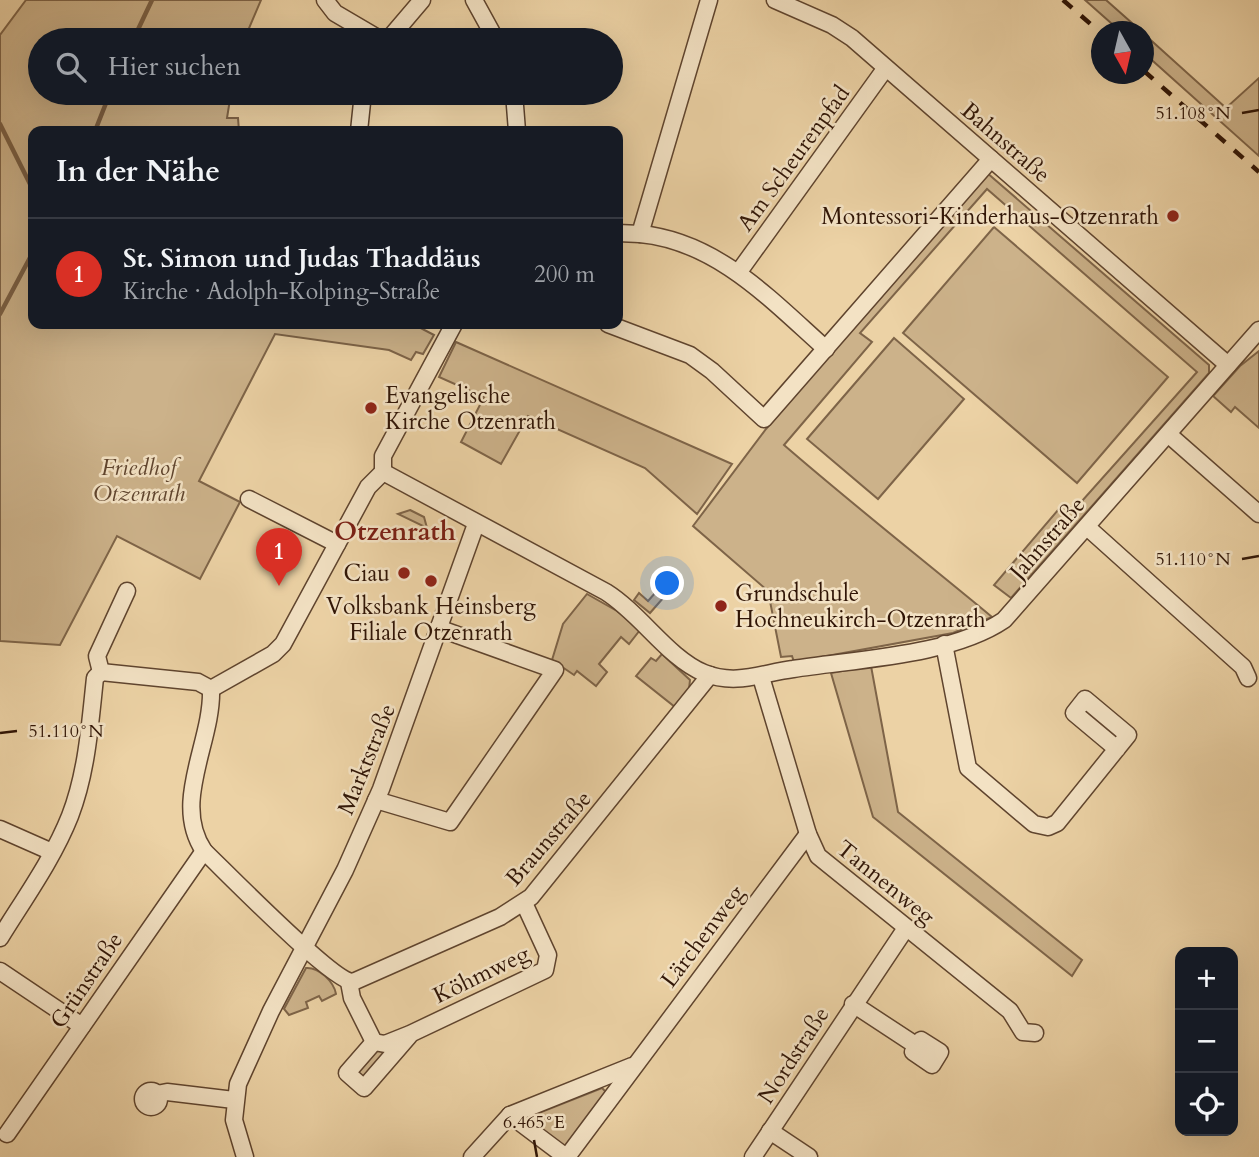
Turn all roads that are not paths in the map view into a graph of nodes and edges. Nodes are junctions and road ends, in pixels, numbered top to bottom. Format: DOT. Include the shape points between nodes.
graph roads {
  1 [pos="325,0"];
  2 [pos="422,0"];
  3 [pos="474,0"];
  4 [pos="709,0"];
  5 [pos="775,0"];
  6 [pos="360,28"];
  7 [pos="398,28"];
  8 [pos="489,28"];
  9 [pos="885,69"];
  10 [pos="360,105"];
  11 [pos="515,105"];
  12 [pos="359,126"];
  13 [pos="517,126"];
  14 [pos="991,159"];
  15 [pos="623,233"];
  16 [pos="640,234"];
  17 [pos="738,273"];
  18 [pos="451,329"];
  19 [pos="621,329"];
  20 [pos="1259,330"];
  21 [pos="826,349"];
  22 [pos="1227,365"];
  23 [pos="1168,434"];
  24 [pos="383,471"];
  25 [pos="249,499"];
  26 [pos="1259,514"];
  27 [pos="476,524"];
  28 [pos="1087,527"];
  29 [pos="337,544"];
  30 [pos="127,591"];
  31 [pos="438,628"];
  32 [pos="944,644"];
  33 [pos="101,672"];
  34 [pos="710,675"];
  35 [pos="761,677"];
  36 [pos="1248,678"];
  37 [pos="211,689"];
  38 [pos="1117,749"];
  39 [pos="376,800"];
  40 [pos="0,829"];
  41 [pos="807,834"];
  42 [pos="204,851"];
  43 [pos="52,852"];
  44 [pos="524,903"];
  45 [pos="906,928"];
  46 [pos="0,938"];
  47 [pos="305,947"];
  48 [pos="0,971"];
  49 [pos="349,982"];
  50 [pos="853,1004"];
  51 [pos="82,1026"];
  52 [pos="1035,1033"];
  53 [pos="410,1034"];
  54 [pos="374,1042"];
  55 [pos="917,1046"];
  56 [pos="634,1065"];
  57 [pos="158,1094"];
  58 [pos="234,1100"];
  59 [pos="510,1115"];
  60 [pos="770,1131"];
  61 [pos="7,1134"];
  62 [pos="245,1157"];
  63 [pos="472,1157"];
  64 [pos="566,1157"];
  65 [pos="753,1157"];
  66 [pos="809,1157"];
  1 -- 6 [label="street" via="335,13"];
  2 -- 7 [label="street"];
  3 -- 8 [label="street"];
  4 -- 16 [label="street"];
  5 -- 9 [label="street, Bahnstraße" via="839,29"];
  9 -- 14 [label="street, Bahnstraße"];
  9 -- 17 [label="street, Am Scheurenpfad"];
  10 -- 12 [label="street"];
  11 -- 13 [label="street"];
  14 -- 21 [label="street"];
  14 -- 22 [label="street, Bahnstraße"];
  15 -- 16 [label="street"];
  16 -- 17 [label="street" via="691,247"];
  17 -- 21 [label="street"];
  18 -- 24 [label="street" via="383,456"];
  19 -- 21 [label="street" via="690,355 764,419"];
  20 -- 22 [label="street, Jahnstraße"];
  22 -- 23 [label="street, Jahnstraße"];
  23 -- 26 [label="street"];
  23 -- 28 [label="street, Jahnstraße"];
  24 -- 27 [label="street"];
  24 -- 29 [label="street" via="369,484"];
  25 -- 29 [label="street"];
  27 -- 31 [label="street, Marktstraße"];
  27 -- 34 [label="street, Jahnstraße" via="606,592 635,613 680,658"];
  28 -- 32 [label="street, Jahnstraße" via="1012,614 980,634"];
  28 -- 36 [label="street" via="1243,667"];
  29 -- 37 [label="street" via="280,647"];
  30 -- 33 [label="street" via="97,656"];
  31 -- 39 [label="street, Marktstraße"];
  31 -- 39 [label="street" via="555,670 450,822"];
  32 -- 35 [label="street, Jahnstraße"];
  32 -- 38 [label="street" via="968,768 1034,824 1048,827 1057,823"];
  33 -- 37 [label="street" via="198,682"];
  33 -- 43 [label="street" via="95,678 75,800"];
  34 -- 35 [label="street, Jahnstraße"];
  34 -- 44 [label="street, Braunstraße"];
  35 -- 41 [label="street, Tannenweg"];
  37 -- 42 [label="street" via="190,813 194,834"];
  39 -- 47 [label="street, Marktstraße"];
  40 -- 43 [label="street"];
  41 -- 45 [label="street, Tannenweg" via="823,862"];
  41 -- 56 [label="street, Lärchenweg"];
  42 -- 47 [label="street"];
  42 -- 51 [label="street, Grünstraße"];
  43 -- 46 [label="street"];
  44 -- 49 [label="street, Braunstraße"];
  44 -- 53 [label="street, Köhmweg" via="548,955 545,970"];
  45 -- 50 [label="street, Nordstraße"];
  45 -- 52 [label="street, Tannenweg" via="1010,1011 1023,1032"];
  47 -- 49 [label="street"];
  47 -- 58 [label="street, Marktstraße" via="256,1042"];
  48 -- 51 [label="street"];
  49 -- 54 [label="street"];
  50 -- 55 [label="street, Nordstraße"];
  50 -- 60 [label="street, Nordstraße"];
  51 -- 61 [label="street, Grünstraße"];
  53 -- 54 [label="street, Köhmweg" via="385,1044"];
  53 -- 54 [label="street, Köhmweg" via="364,1088 347,1073"];
  56 -- 59 [label="street"];
  56 -- 64 [label="street, Lärchenweg"];
  57 -- 58 [label="street"];
  58 -- 62 [label="street, Marktstraße" via="235,1128"];
  59 -- 63 [label="street"];
  59 -- 64 [label="street, Lärchenweg"];
  60 -- 65 [label="street, Nordstraße"];
  60 -- 66 [label="street, Nordstraße"];
}
